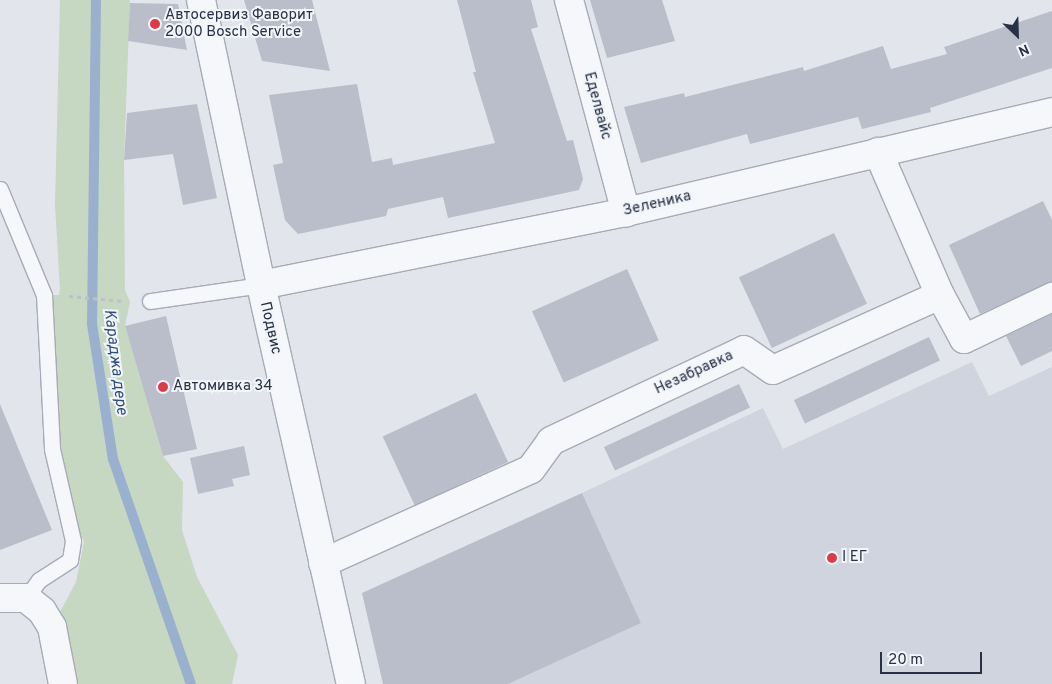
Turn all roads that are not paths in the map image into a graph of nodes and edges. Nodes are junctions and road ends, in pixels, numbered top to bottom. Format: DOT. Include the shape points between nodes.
graph roads {
  1 [pos="201,0"];
  2 [pos="569,0"];
  3 [pos="1052,112"];
  4 [pos="878,152"];
  5 [pos="0,189"];
  6 [pos="626,212"];
  7 [pos="260,285"];
  8 [pos="940,295"];
  9 [pos="1052,298"];
  10 [pos="150,301"];
  11 [pos="323,563"];
  12 [pos="13,598"];
  13 [pos="63,684"];
  14 [pos="351,684"];
  1 -- 7 [label="street, Подвис"];
  2 -- 6 [label="street, Еделвайс"];
  3 -- 4 [label="street, Зеленика"];
  4 -- 6 [label="street, Зеленика"];
  4 -- 8 [label="street"];
  5 -- 12 [label="lane" via="44,295 52,449 73,541 70,560"];
  6 -- 7 [label="street, Зеленика"];
  7 -- 10 [label="lane"];
  7 -- 11 [label="street, Подвис"];
  8 -- 9 [label="street" via="964,339"];
  8 -- 11 [label="street, Незабравка" via="773,370 744,350 551,441 531,469"];
  11 -- 14 [label="street, Подвис"];
  12 -- 13 [label="street" via="52,626"];
}
